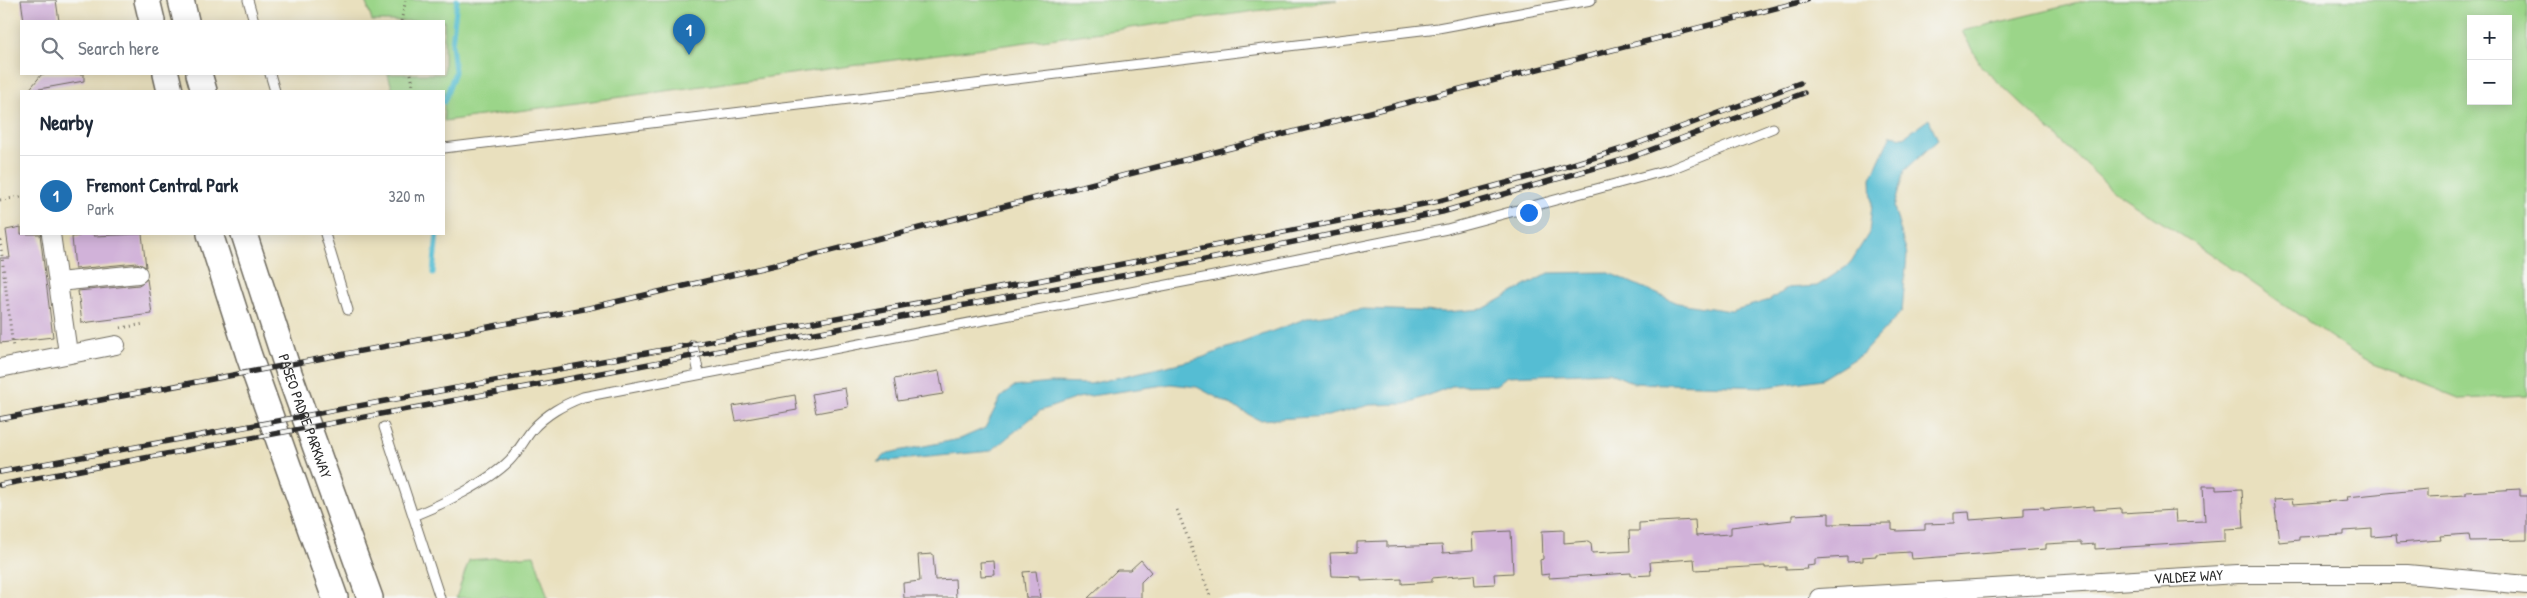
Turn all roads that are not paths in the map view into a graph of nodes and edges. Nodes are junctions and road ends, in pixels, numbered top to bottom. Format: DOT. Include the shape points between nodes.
graph roads {
  1 [pos="147,0"];
  2 [pos="181,0"];
  3 [pos="248,0"];
  4 [pos="1591,0"];
  5 [pos="152,20"];
  6 [pos="186,20"];
  7 [pos="254,20"];
  8 [pos="166,75"];
  9 [pos="199,75"];
  10 [pos="270,75"];
  11 [pos="170,90"];
  12 [pos="204,90"];
  13 [pos="275,90"];
  14 [pos="1773,128"];
  15 [pos="447,148"];
  16 [pos="51,235"];
  17 [pos="210,235"];
  18 [pos="244,235"];
  19 [pos="325,235"];
  20 [pos="138,274"];
  21 [pos="58,282"];
  22 [pos="348,310"];
  23 [pos="116,345"];
  24 [pos="693,345"];
  25 [pos="68,354"];
  26 [pos="0,368"];
  27 [pos="699,374"];
  28 [pos="384,427"];
  29 [pos="413,516"];
  30 [pos="2527,585"];
  31 [pos="335,598"];
  32 [pos="370,598"];
  33 [pos="440,598"];
  34 [pos="1819,598"];
  1 -- 5 [label="main road"];
  2 -- 6 [label="main road"];
  3 -- 7 [label="lane"];
  4 -- 15 [label="lane" via="1438,28"];
  8 -- 11 [label="main road"];
  9 -- 12 [label="main road"];
  10 -- 13 [label="lane"];
  14 -- 27 [label="lane" via="1671,169 1447,229"];
  16 -- 21 [label="street"];
  17 -- 31 [label="main road" via="249,356"];
  18 -- 32 [label="main road, PASEO PADRE PARKWAY"];
  19 -- 22 [label="lane"];
  20 -- 21 [label="street"];
  21 -- 25 [label="street"];
  23 -- 25 [label="street"];
  24 -- 27 [label="lane"];
  25 -- 26 [label="street"];
  27 -- 29 [label="lane" via="597,393 568,403 542,420 500,469"];
  28 -- 29 [label="lane"];
  29 -- 33 [label="lane"];
  30 -- 34 [label="street, VALDEZ WAY" via="2407,574 2238,574"];
}
